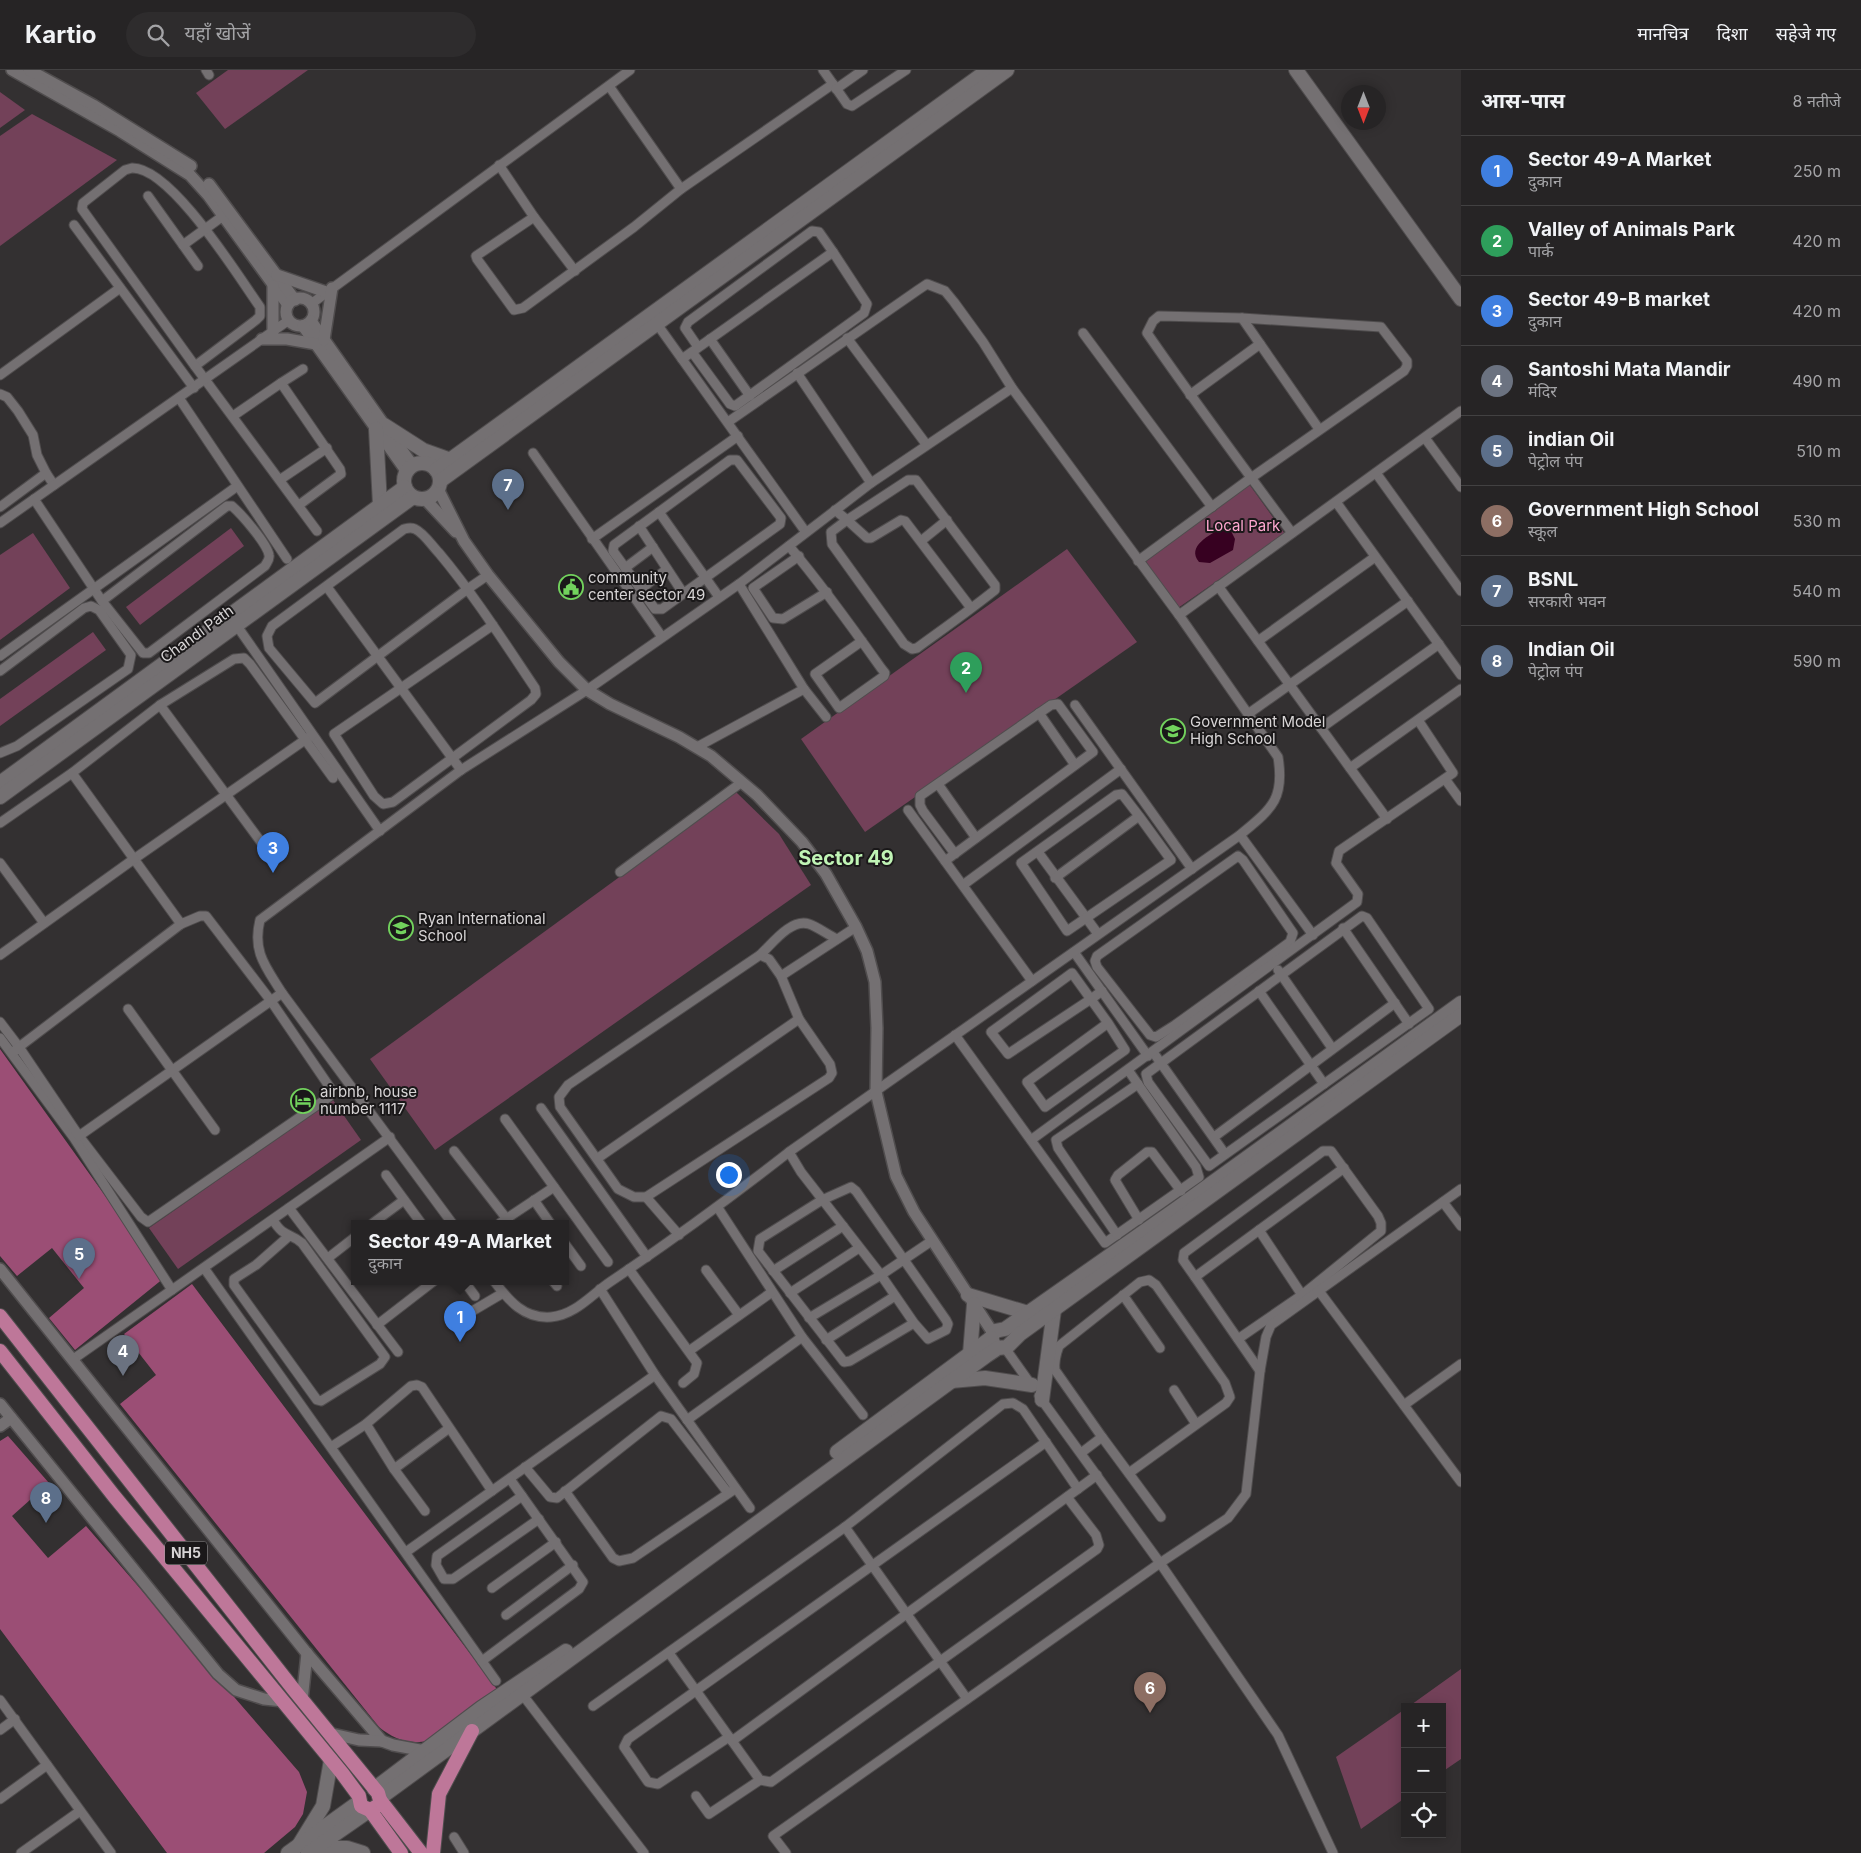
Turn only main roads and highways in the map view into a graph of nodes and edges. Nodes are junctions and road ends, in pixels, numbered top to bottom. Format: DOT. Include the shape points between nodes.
graph roads {
  1 [pos="988,70"];
  2 [pos="1007,70"];
  3 [pos="1296,70"];
  4 [pos="1461,300"];
  5 [pos="451,460"];
  6 [pos="438,480"];
  7 [pos="414,494"];
  8 [pos="380,505"];
  9 [pos="0,783"];
  10 [pos="0,797"];
  11 [pos="1461,1003"];
  12 [pos="1461,1015"];
  13 [pos="1054,1310"];
  14 [pos="1028,1313"];
  15 [pos="0,1316"];
  16 [pos="1001,1340"];
  17 [pos="0,1351"];
  18 [pos="970,1354"];
  19 [pos="951,1381"];
  20 [pos="1032,1385"];
  21 [pos="1042,1400"];
  22 [pos="472,1731"];
  23 [pos="332,1760"];
  24 [pos="378,1796"];
  25 [pos="362,1803"];
  26 [pos="303,1850"];
  27 [pos="363,1853"];
  28 [pos="401,1853"];
  29 [pos="421,1853"];
  30 [pos="433,1853"];
  1 -- 5 [label="main road"];
  2 -- 6 [label="main road"];
  3 -- 4 [label="main road"];
  5 -- 6 [label="main road"];
  5 -- 8 [label="main road" via="423,450 377,423"];
  6 -- 7 [label="main road" via="433,496"];
  6 -- 7 [label="main road" via="426,464 410,469"];
  7 -- 8 [label="main road, Chandi Path"];
  7 -- 10 [label="main road, Chandi Path"];
  8 -- 9 [label="main road, Chandi Path"];
  11 -- 14 [label="main road"];
  12 -- 13 [label="main road"];
  13 -- 16 [label="main road"];
  13 -- 21 [label="main road"];
  14 -- 16 [label="main road"];
  14 -- 18 [label="main road" via="971,1300"];
  15 -- 24 [label="highway, NH5"];
  16 -- 18 [label="main road"];
  16 -- 19 [label="main road"];
  17 -- 23 [label="highway, NH5" via="114,1496"];
  18 -- 24 [label="main road" via="632,1605 482,1708 425,1751"];
  19 -- 20 [label="main road" via="984,1378"];
  19 -- 22 [label="main road"];
  22 -- 24 [label="main road"];
  22 -- 30 [label="highway" via="439,1794"];
  23 -- 25 [label="highway, NH5"];
  23 -- 26 [label="main road" via="324,1806"];
  24 -- 25 [label="highway" via="375,1808"];
  24 -- 25 [label="highway" via="364,1789"];
  24 -- 29 [label="highway, NH5"];
  25 -- 26 [label="main road"];
  25 -- 28 [label="highway, NH5"];
  26 -- 27 [label="main road" via="342,1848"];
}
